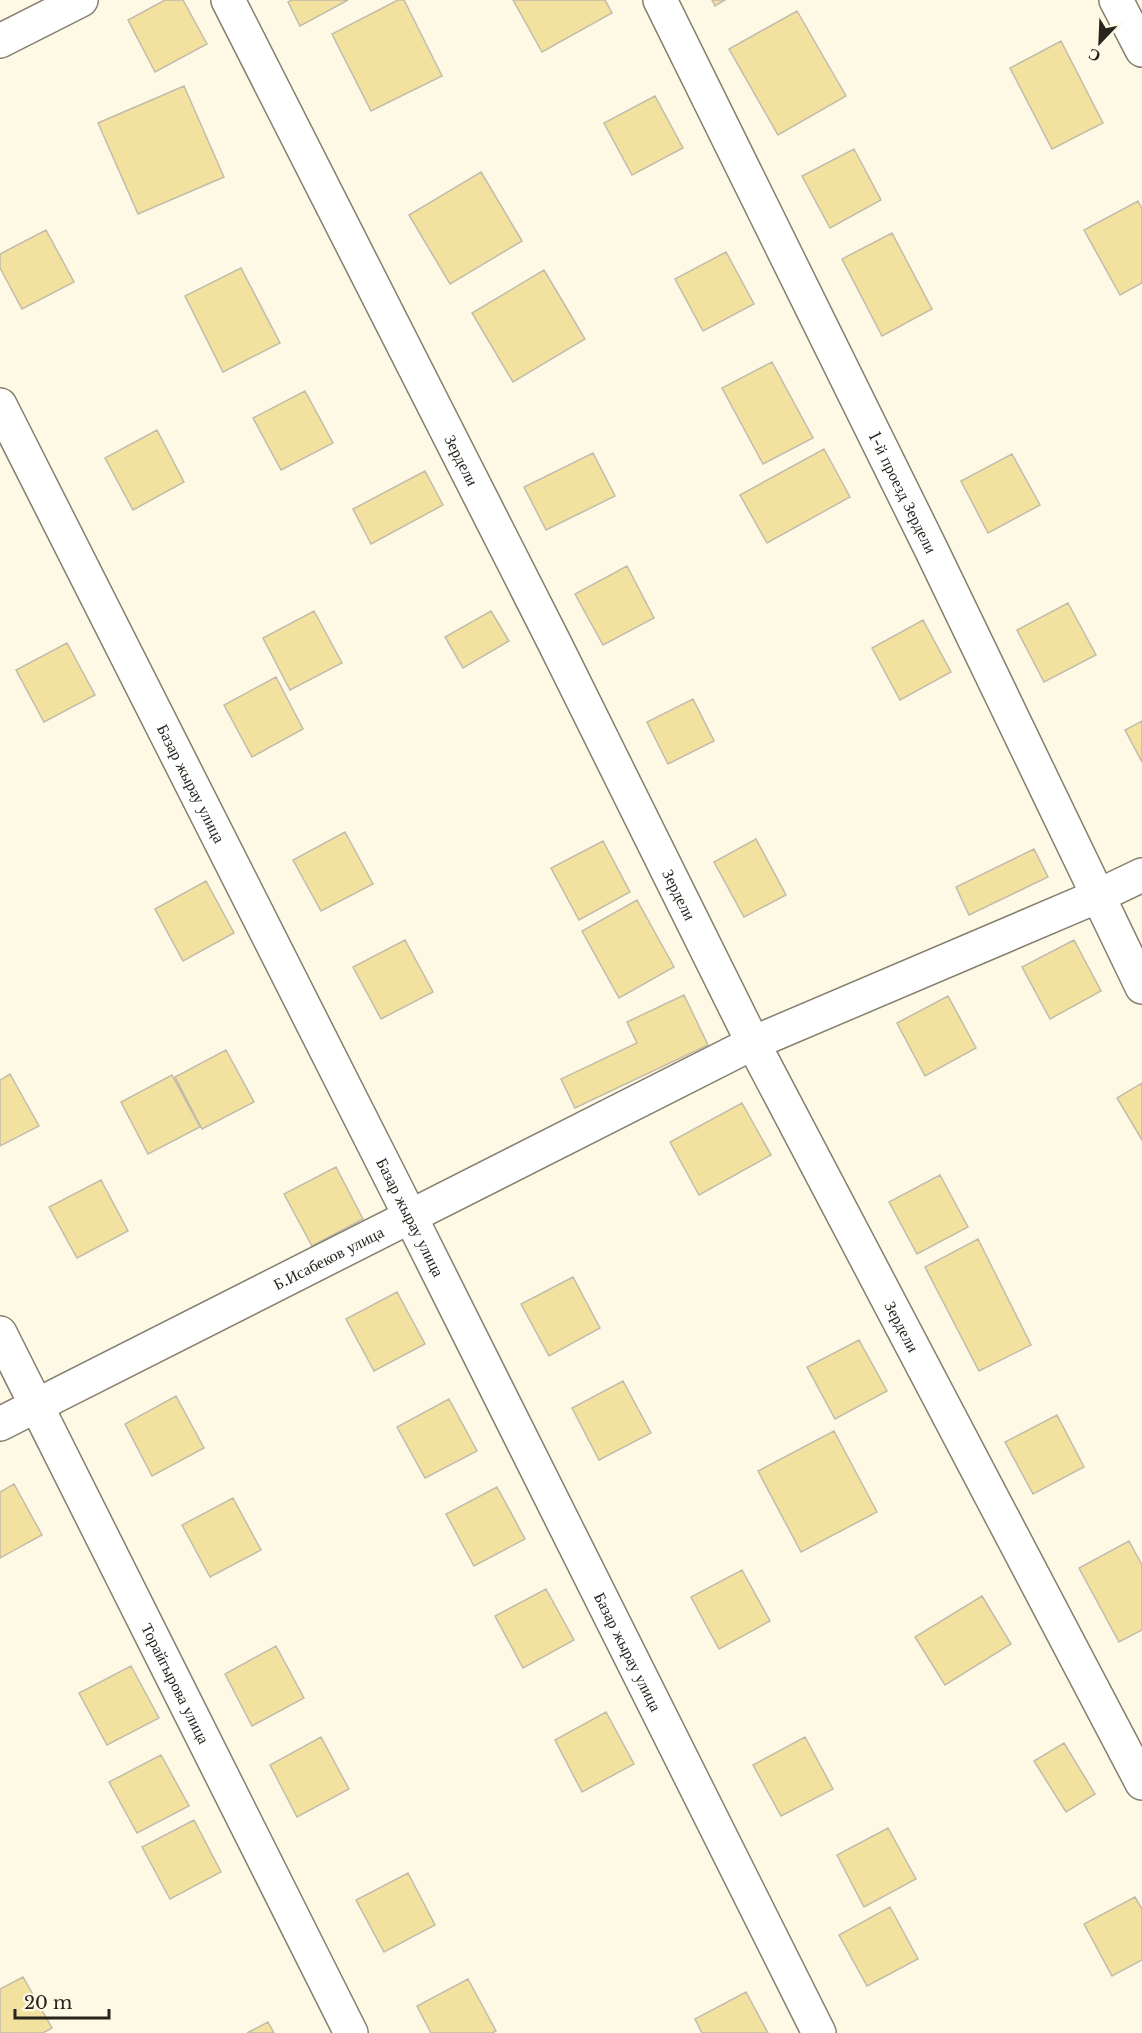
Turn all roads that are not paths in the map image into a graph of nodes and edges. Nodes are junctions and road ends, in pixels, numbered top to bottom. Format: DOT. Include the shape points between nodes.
graph roads {
  1 [pos="81,0"];
  2 [pos="228,0"];
  3 [pos="660,0"];
  4 [pos="1116,0"];
  5 [pos="0,41"];
  6 [pos="1142,50"];
  7 [pos="0,405"];
  8 [pos="1142,875"];
  9 [pos="1098,896"];
  10 [pos="1142,987"];
  11 [pos="753,1043"];
  12 [pos="410,1216"];
  13 [pos="0,1333"];
  14 [pos="36,1407"];
  15 [pos="0,1424"];
  16 [pos="1142,1783"];
  17 [pos="351,2033"];
  18 [pos="819,2033"];
  1 -- 5 [label="street"];
  2 -- 11 [label="street, Зердели"];
  3 -- 9 [label="street, 1-й проезд Зердели"];
  4 -- 6 [label="street"];
  7 -- 12 [label="street, Базар жырау улица"];
  8 -- 9 [label="street, Б.Исабеков улица"];
  9 -- 10 [label="street, 1-й проезд Зердели"];
  9 -- 11 [label="street, Б.Исабеков улица"];
  11 -- 12 [label="street, Б.Исабеков улица"];
  11 -- 16 [label="street, Зердели"];
  12 -- 14 [label="street, Б.Исабеков улица"];
  12 -- 18 [label="street, Базар жырау улица"];
  13 -- 14 [label="street, Торайгырова улица"];
  14 -- 15 [label="street, Б.Исабеков улица"];
  14 -- 17 [label="street, Торайгырова улица"];
}
